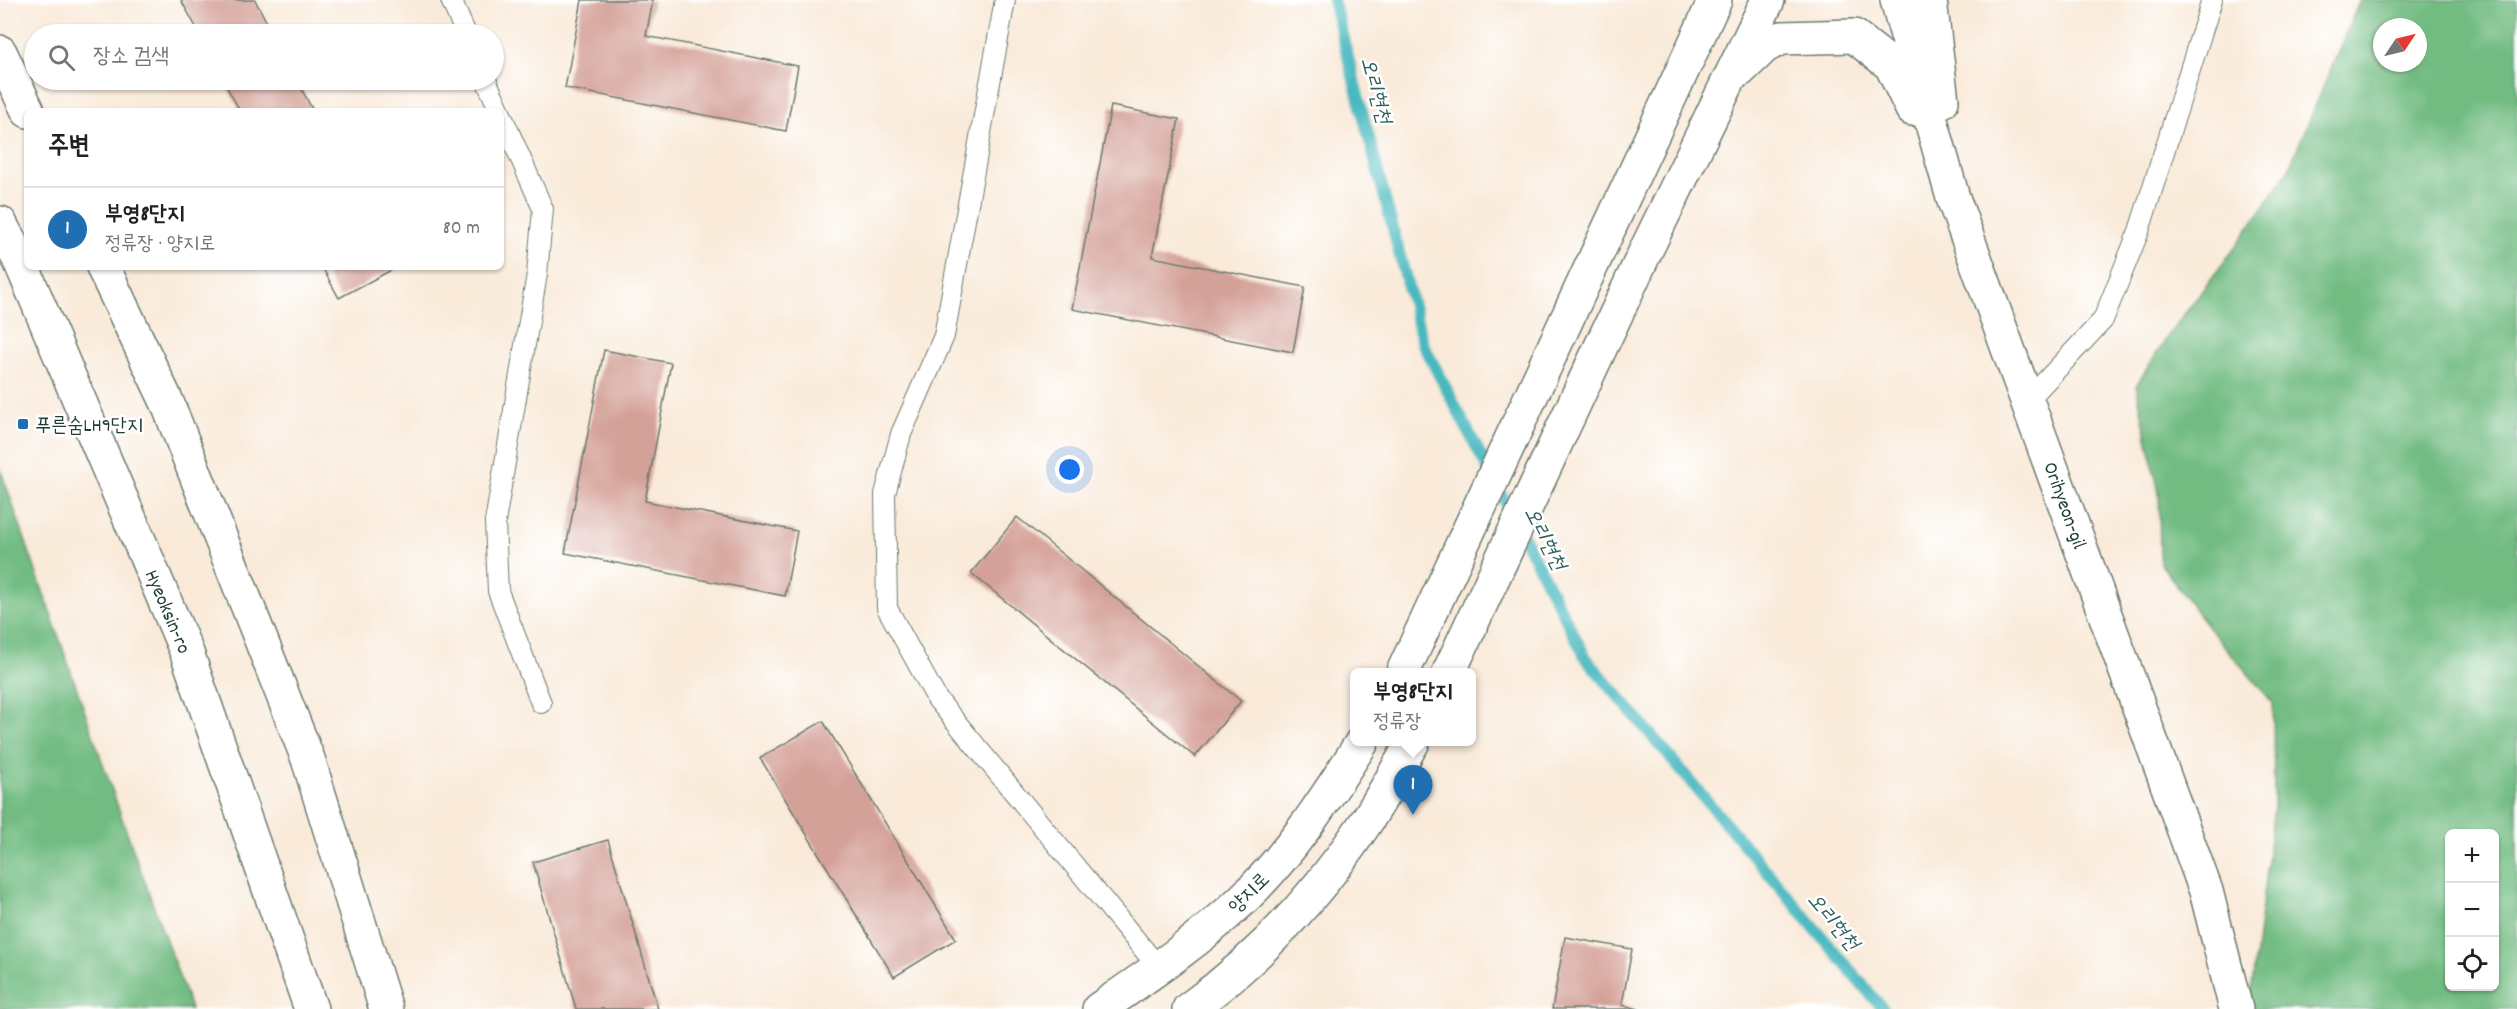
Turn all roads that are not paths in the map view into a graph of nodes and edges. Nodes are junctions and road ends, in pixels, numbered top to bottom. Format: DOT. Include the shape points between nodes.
graph roads {
  1 [pos="451,0"];
  2 [pos="1005,0"];
  3 [pos="1715,0"];
  4 [pos="1768,0"];
  5 [pos="1897,0"];
  6 [pos="1930,0"];
  7 [pos="2212,0"];
  8 [pos="462,24"];
  9 [pos="0,52"];
  10 [pos="490,90"];
  11 [pos="1723,91"];
  12 [pos="27,108"];
  13 [pos="498,108"];
  14 [pos="504,121"];
  15 [pos="1953,198"];
  16 [pos="0,223"];
  17 [pos="104,270"];
  18 [pos="2028,399"];
  19 [pos="1405,668"];
  20 [pos="1451,668"];
  21 [pos="542,703"];
  22 [pos="1359,746"];
  23 [pos="1410,746"];
  24 [pos="1159,968"];
  25 [pos="1190,1008"];
  26 [pos="312,1009"];
  27 [pos="386,1009"];
  28 [pos="1099,1009"];
  29 [pos="2236,1009"];
  1 -- 8 [label="lane"];
  2 -- 24 [label="lane" via="944,336 902,434 885,494 887,608 937,699"];
  3 -- 19 [label="street"];
  4 -- 11 [label="street"];
  5 -- 15 [label="street, Orihyeon-gil"];
  6 -- 15 [label="street"];
  7 -- 18 [label="lane" via="2139,231 2103,320"];
  9 -- 12 [label="street"];
  10 -- 13 [label="lane"];
  11 -- 15 [label="street" via="1749,60 1782,38 1854,36 1891,65"];
  11 -- 20 [label="street"];
  14 -- 21 [label="lane" via="543,209 537,274 495,522 498,591"];
  15 -- 18 [label="street, Orihyeon-gil"];
  16 -- 26 [label="street, Hyeoksin-ro" via="20,261 187,653"];
  17 -- 27 [label="street" via="167,402 308,759"];
  18 -- 29 [label="street, Orihyeon-gil" via="2206,891"];
  22 -- 24 [label="street, 양지로" via="1296,841 1241,902"];
  23 -- 25 [label="street" via="1363,827 1323,883 1253,959"];
  24 -- 25 [label="street"];
  24 -- 28 [label="street, 양지로"];
}
